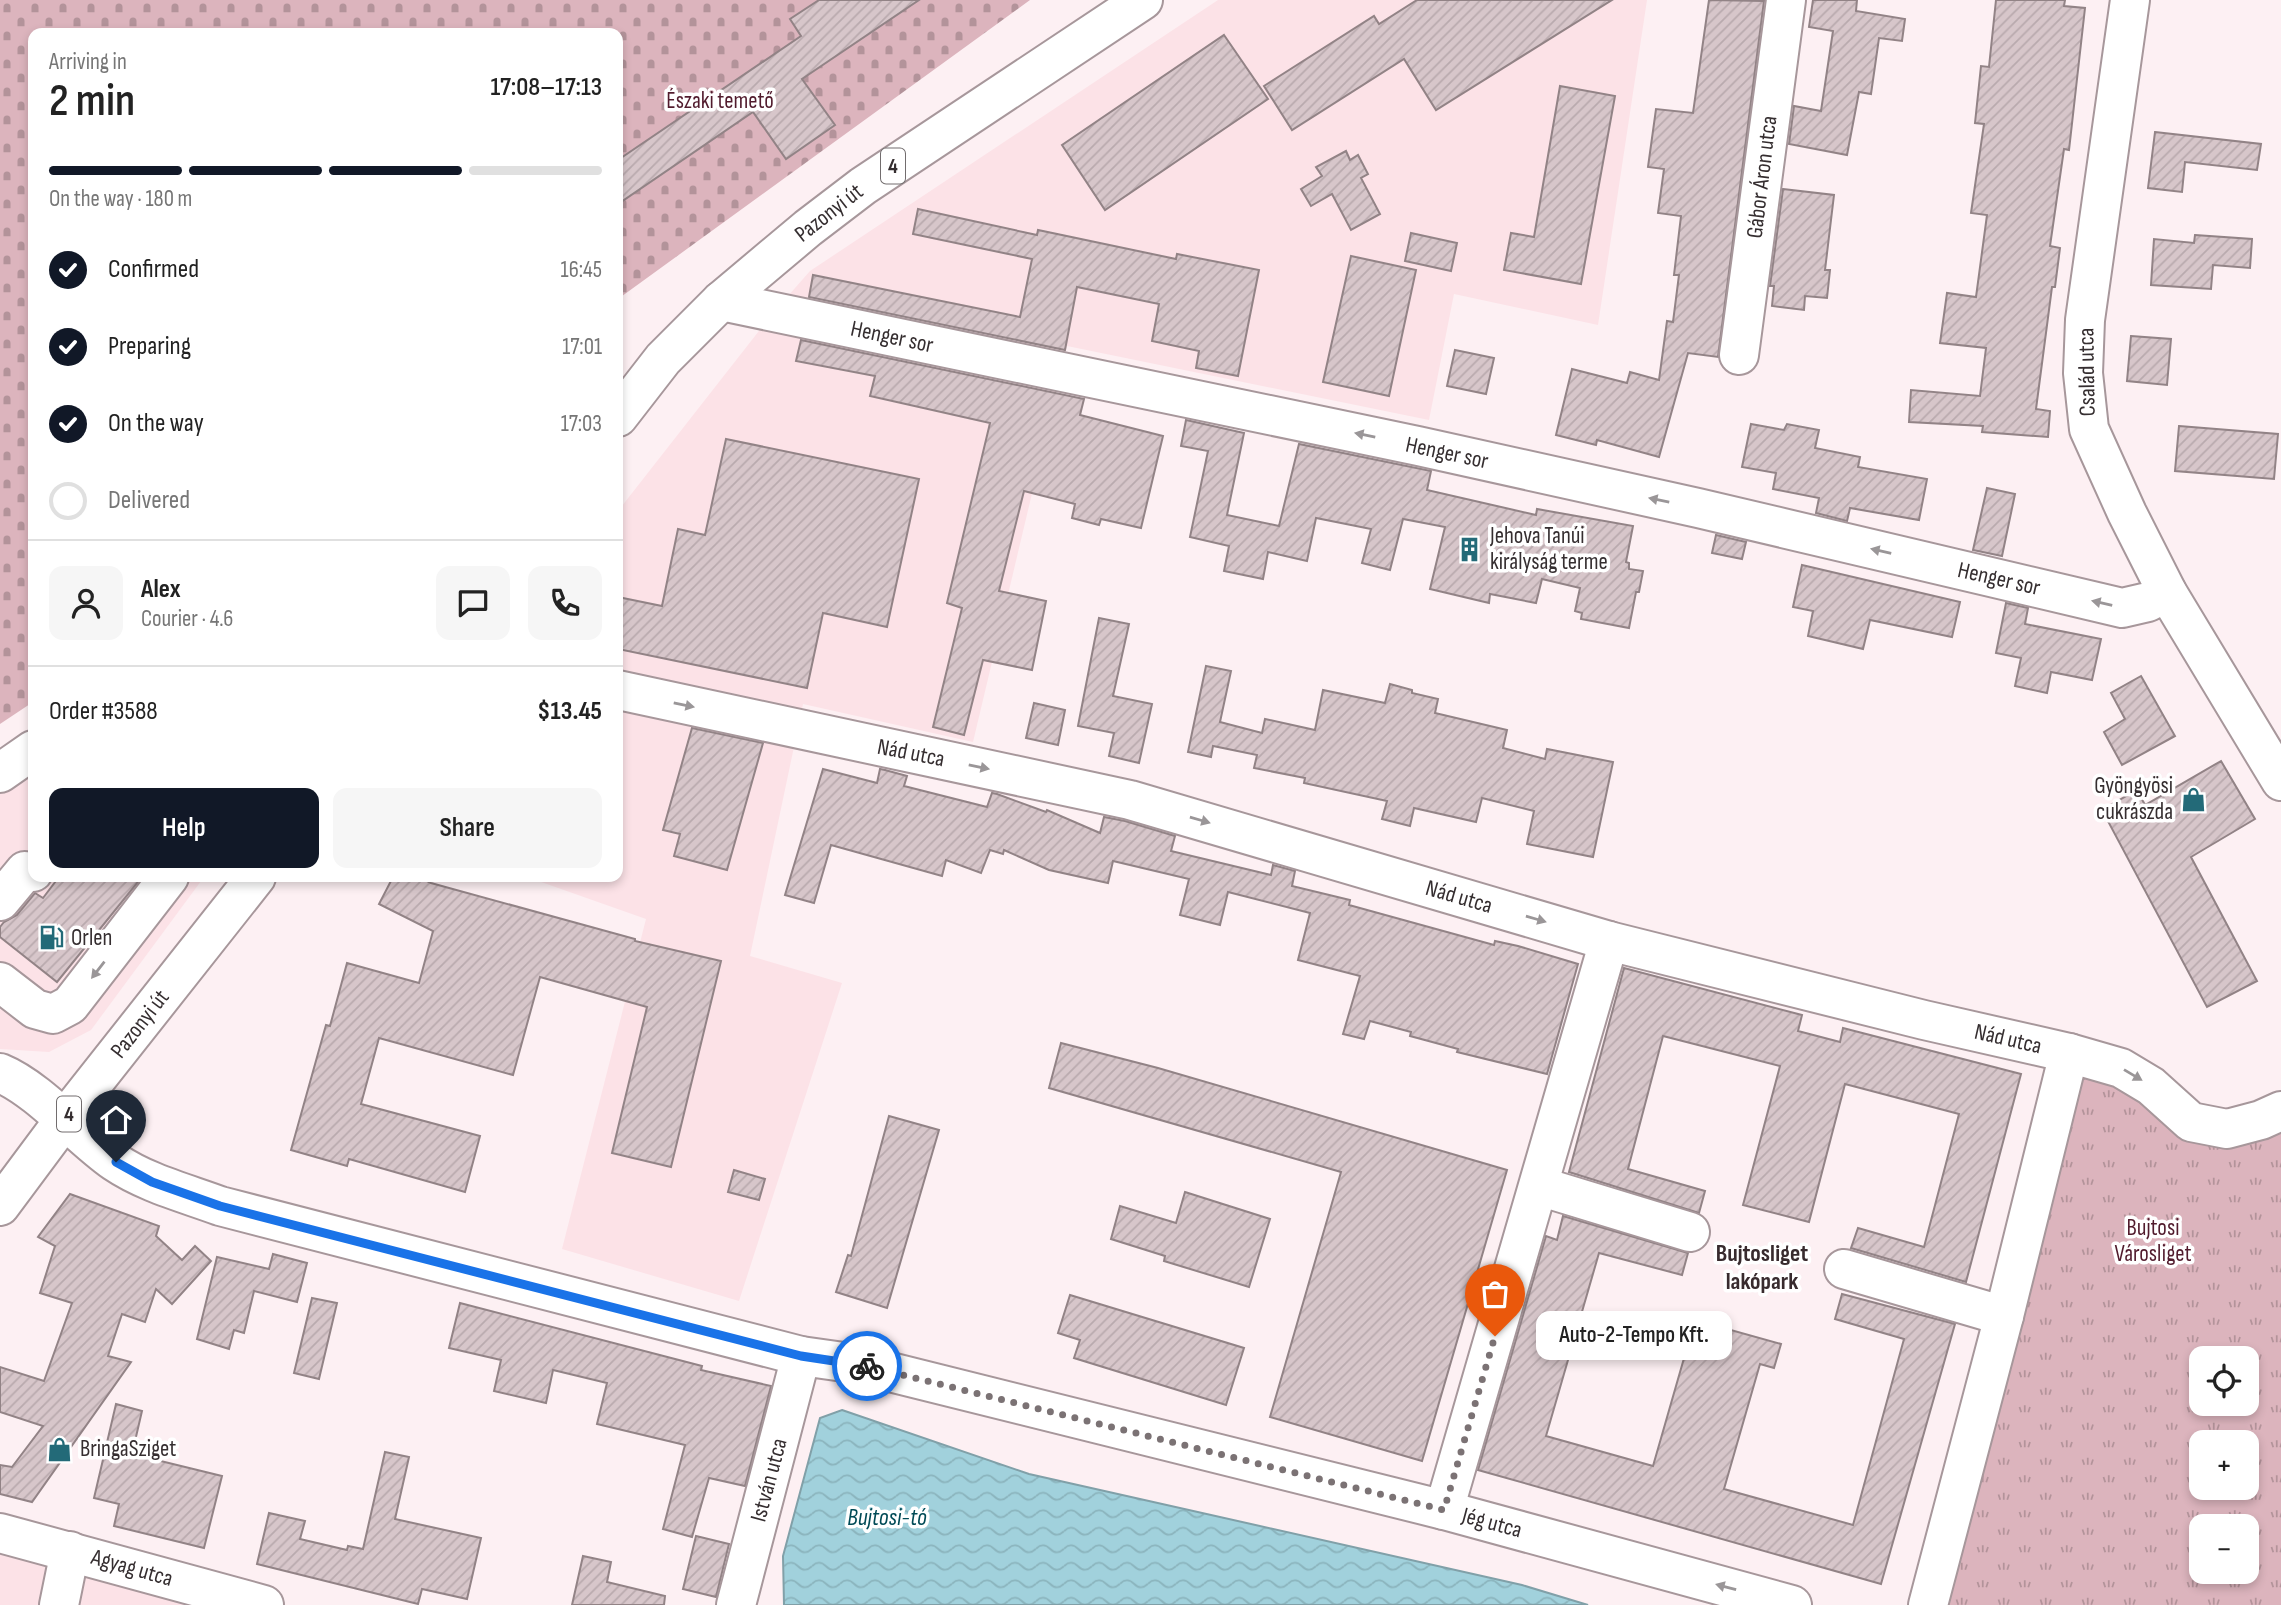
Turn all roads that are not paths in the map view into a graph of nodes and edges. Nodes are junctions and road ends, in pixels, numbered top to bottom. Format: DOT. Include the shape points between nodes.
graph roads {
  1 [pos="1143,0"];
  2 [pos="1786,0"];
  3 [pos="2130,0"];
  4 [pos="721,301"];
  5 [pos="1739,355"];
  6 [pos="623,411"];
  7 [pos="2167,592"];
  8 [pos="623,691"];
  9 [pos="28,753"];
  10 [pos="0,773"];
  11 [pos="2281,781"];
  12 [pos="28,871"];
  13 [pos="165,882"];
  14 [pos="252,882"];
  15 [pos="0,901"];
  16 [pos="1609,941"];
  17 [pos="0,982"];
  18 [pos="2069,1052"];
  19 [pos="0,1073"];
  20 [pos="2281,1111"];
  21 [pos="64,1120"];
  22 [pos="1539,1186"];
  23 [pos="0,1206"];
  24 [pos="1690,1232"];
  25 [pos="1844,1269"];
  26 [pos="2004,1316"];
  27 [pos="801,1356"];
  28 [pos="1444,1510"];
  29 [pos="0,1533"];
  30 [pos="69,1551"];
  31 [pos="59,1605"];
  32 [pos="264,1605"];
  33 [pos="736,1605"];
  34 [pos="1792,1605"];
  35 [pos="1928,1605"];
  1 -- 4 [label="street, Pazonyi út / 4" via="863,186"];
  2 -- 5 [label="street, Gábor Áron utca"];
  3 -- 7 [label="street, Család utca" via="2085,320 2082,373 2089,429"];
  4 -- 6 [label="street, Pazonyi út / 4" via="663,359"];
  7 -- 4 [label="street, Henger sor, one-way" via="2122,608 1432,449"];
  7 -- 11 [label="street, Család utca"];
  8 -- 16 [label="street, Nád utca, one-way" via="1130,800"];
  9 -- 10 [label="street"];
  12 -- 15 [label="street"];
  13 -- 17 [label="street, one-way" via="70,1005 53,1014 35,1009"];
  14 -- 21 [label="street, Pazonyi út / 4"];
  16 -- 18 [label="street, Nád utca"];
  16 -- 22 [label="street"];
  18 -- 20 [label="street, Nád utca, one-way" via="2121,1068 2151,1086 2191,1122 2227,1129"];
  18 -- 26 [label="street"];
  19 -- 21 [label="street, Jég utca"];
  21 -- 23 [label="street, Pazonyi út / 4"];
  21 -- 27 [label="street, Jég utca" via="116,1162 152,1182 220,1206"];
  22 -- 24 [label="street"];
  22 -- 28 [label="street"];
  25 -- 26 [label="street"];
  26 -- 35 [label="street"];
  27 -- 28 [label="street, Jég utca" via="858,1364"];
  27 -- 33 [label="street, István utca"];
  34 -- 28 [label="street, Jég utca, one-way"];
  29 -- 30 [label="street, Agyag utca"];
  30 -- 31 [label="street"];
  30 -- 32 [label="street, Agyag utca"];
}
